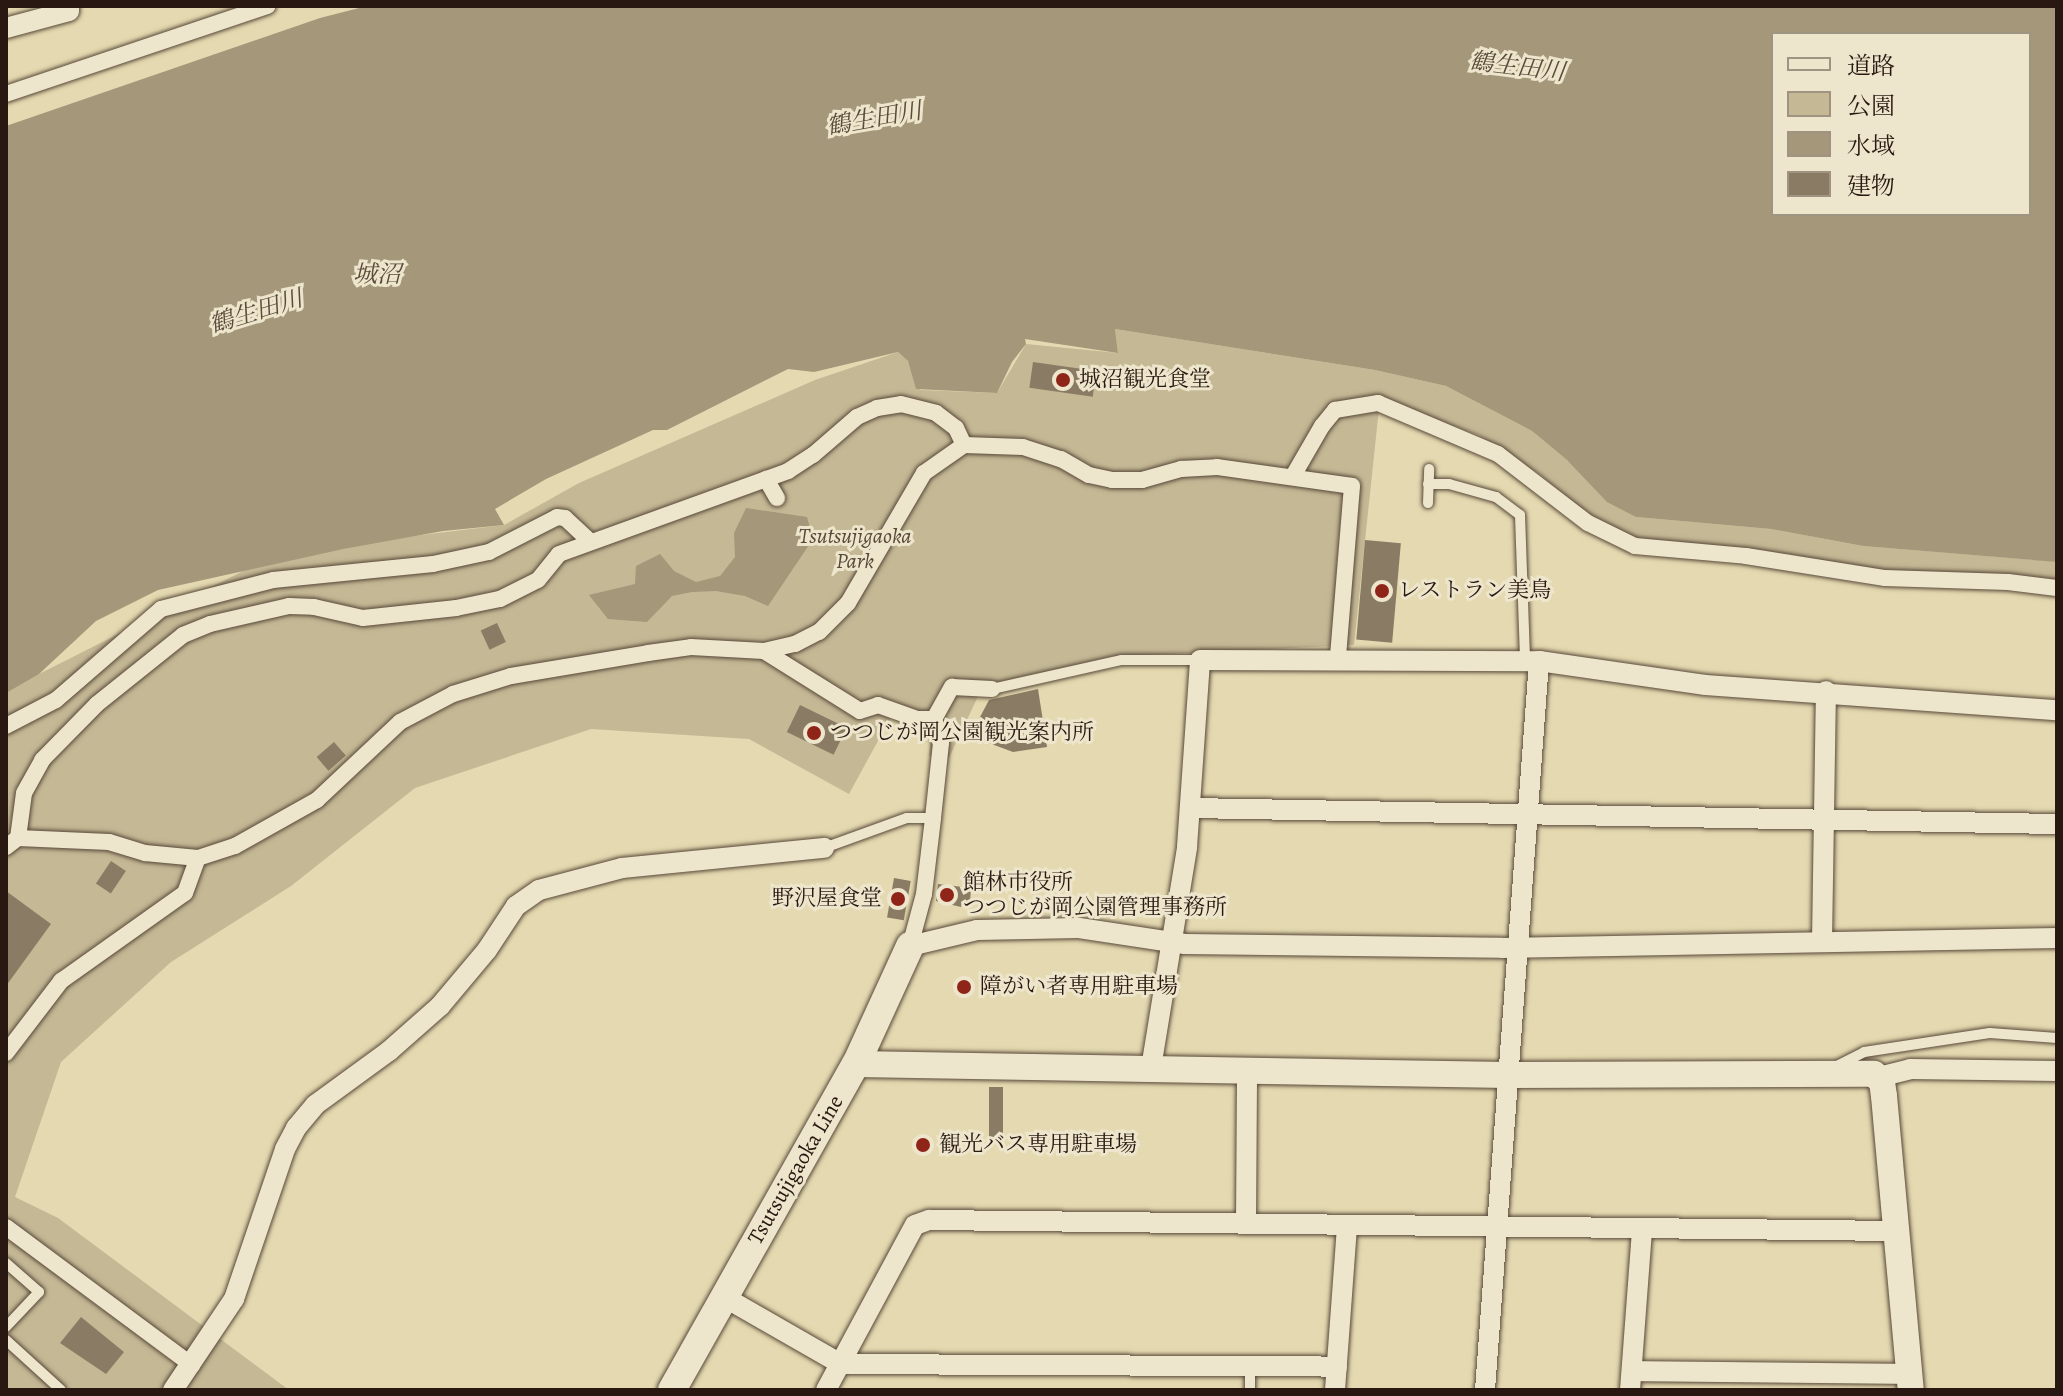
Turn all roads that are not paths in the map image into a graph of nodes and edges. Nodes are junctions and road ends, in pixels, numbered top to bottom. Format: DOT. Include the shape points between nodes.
graph roads {
  1 [pos="69,6"];
  2 [pos="268,6"];
  3 [pos="6,28"];
  4 [pos="6,94"];
  5 [pos="964,445"];
  6 [pos="1429,469"];
  7 [pos="1293,476"];
  8 [pos="766,479"];
  9 [pos="1428,484"];
  10 [pos="777,498"];
  11 [pos="1428,503"];
  12 [pos="591,542"];
  13 [pos="2057,588"];
  14 [pos="764,651"];
  15 [pos="1338,658"];
  16 [pos="1200,660"];
  17 [pos="1532,661"];
  18 [pos="992,689"];
  19 [pos="1826,691"];
  20 [pos="2057,710"];
  21 [pos="934,719"];
  22 [pos="6,726"];
  23 [pos="1191,808"];
  24 [pos="1527,814"];
  25 [pos="933,818"];
  26 [pos="1825,819"];
  27 [pos="2057,824"];
  28 [pos="10,837"];
  29 [pos="824,848"];
  30 [pos="198,858"];
  31 [pos="2057,938"];
  32 [pos="1822,942"];
  33 [pos="1168,943"];
  34 [pos="910,946"];
  35 [pos="1516,948"];
  36 [pos="2057,1038"];
  37 [pos="6,1053"];
  38 [pos="856,1064"];
  39 [pos="1151,1068"];
  40 [pos="1247,1071"];
  41 [pos="2057,1071"];
  42 [pos="1509,1075"];
  43 [pos="1823,1076"];
  44 [pos="1879,1077"];
  45 [pos="1246,1223"];
  46 [pos="1347,1225"];
  47 [pos="6,1227"];
  48 [pos="1497,1227"];
  49 [pos="1642,1229"];
  50 [pos="1896,1231"];
  51 [pos="6,1263"];
  52 [pos="724,1297"];
  53 [pos="6,1327"];
  54 [pos="6,1340"];
  55 [pos="841,1364"];
  56 [pos="192,1365"];
  57 [pos="1250,1367"];
  58 [pos="1337,1367"];
  59 [pos="1631,1380"];
  60 [pos="1770,1382"];
  61 [pos="1910,1382"];
  62 [pos="61,1390"];
  63 [pos="173,1390"];
  64 [pos="672,1390"];
  65 [pos="826,1390"];
  66 [pos="1250,1390"];
  67 [pos="1335,1390"];
  68 [pos="1485,1390"];
  1 -- 3 [label="street" via="69,11"];
  2 -- 4 [label="street"];
  5 -- 7 [label="street" via="1023,447 1112,480 1217,467"];
  5 -- 8 [label="street" via="956,428 936,413 890,406 857,417 813,455"];
  5 -- 14 [label="street" via="924,473 833,620 795,644"];
  6 -- 9 [label="lane"];
  7 -- 13 [label="street" via="1335,410 1378,403 1498,454 1588,523 1635,546 1746,556 1885,578"];
  7 -- 15 [label="street" via="1352,486"];
  8 -- 10 [label="street"];
  8 -- 12 [label="street"];
  9 -- 11 [label="lane"];
  9 -- 17 [label="lane" via="1496,497 1520,515"];
  12 -- 22 [label="street" via="557,517 489,552 433,564 273,580 161,609 56,700"];
  12 -- 28 [label="street" via="559,554 538,580 500,599 363,618 289,606 183,635 97,704 42,760"];
  14 -- 21 [label="street" via="860,711 878,705 917,719"];
  14 -- 30 [label="street" via="691,647 511,676 453,694 400,722 317,800 235,846"];
  15 -- 16 [label="street"];
  15 -- 17 [label="street"];
  16 -- 18 [label="lane" via="1122,660"];
  16 -- 23 [label="street"];
  17 -- 19 [label="street" via="1705,685"];
  17 -- 24 [label="street"];
  18 -- 21 [label="street" via="952,687"];
  19 -- 20 [label="street"];
  19 -- 26 [label="street"];
  21 -- 25 [label="street" via="941,743"];
  23 -- 24 [label="street"];
  23 -- 33 [label="street"];
  24 -- 26 [label="street"];
  24 -- 35 [label="street"];
  25 -- 29 [label="lane" via="907,818"];
  25 -- 34 [label="street" via="924,894"];
  26 -- 27 [label="street"];
  26 -- 32 [label="street"];
  28 -- 30 [label="street" via="109,842 145,853"];
  29 -- 56 [label="street" via="622,868 539,890 516,906 440,1006 315,1105 296,1128 234,1299"];
  30 -- 37 [label="street" via="185,893 61,981"];
  31 -- 32 [label="street"];
  32 -- 35 [label="street"];
  33 -- 34 [label="street" via="1079,928 992,929"];
  33 -- 35 [label="street"];
  33 -- 39 [label="street"];
  34 -- 38 [label="main road, Tsutsujigaoka Line"];
  35 -- 42 [label="street"];
  36 -- 43 [label="lane" via="1990,1033 1864,1052"];
  38 -- 39 [label="street"];
  38 -- 52 [label="main road, Tsutsujigaoka Line"];
  39 -- 40 [label="street"];
  40 -- 42 [label="street"];
  40 -- 45 [label="street"];
  41 -- 44 [label="street" via="1910,1069"];
  42 -- 43 [label="street"];
  42 -- 48 [label="street"];
  43 -- 44 [label="street"];
  44 -- 50 [label="street"];
  45 -- 46 [label="street"];
  45 -- 55 [label="street" via="929,1220 915,1225"];
  46 -- 48 [label="street"];
  46 -- 58 [label="street"];
  47 -- 56 [label="street"];
  48 -- 49 [label="street"];
  48 -- 68 [label="street"];
  49 -- 50 [label="street"];
  49 -- 59 [label="street"];
  50 -- 61 [label="street"];
  51 -- 53 [label="lane" via="39,1292"];
  52 -- 55 [label="street"];
  52 -- 64 [label="main road, Tsutsujigaoka Line"];
  54 -- 62 [label="lane"];
  55 -- 57 [label="street"];
  55 -- 65 [label="street"];
  56 -- 63 [label="street"];
  57 -- 58 [label="street"];
  57 -- 66 [label="lane"];
  58 -- 67 [label="street"];
  59 -- 60 [label="street"];
  60 -- 61 [label="street"];
}
